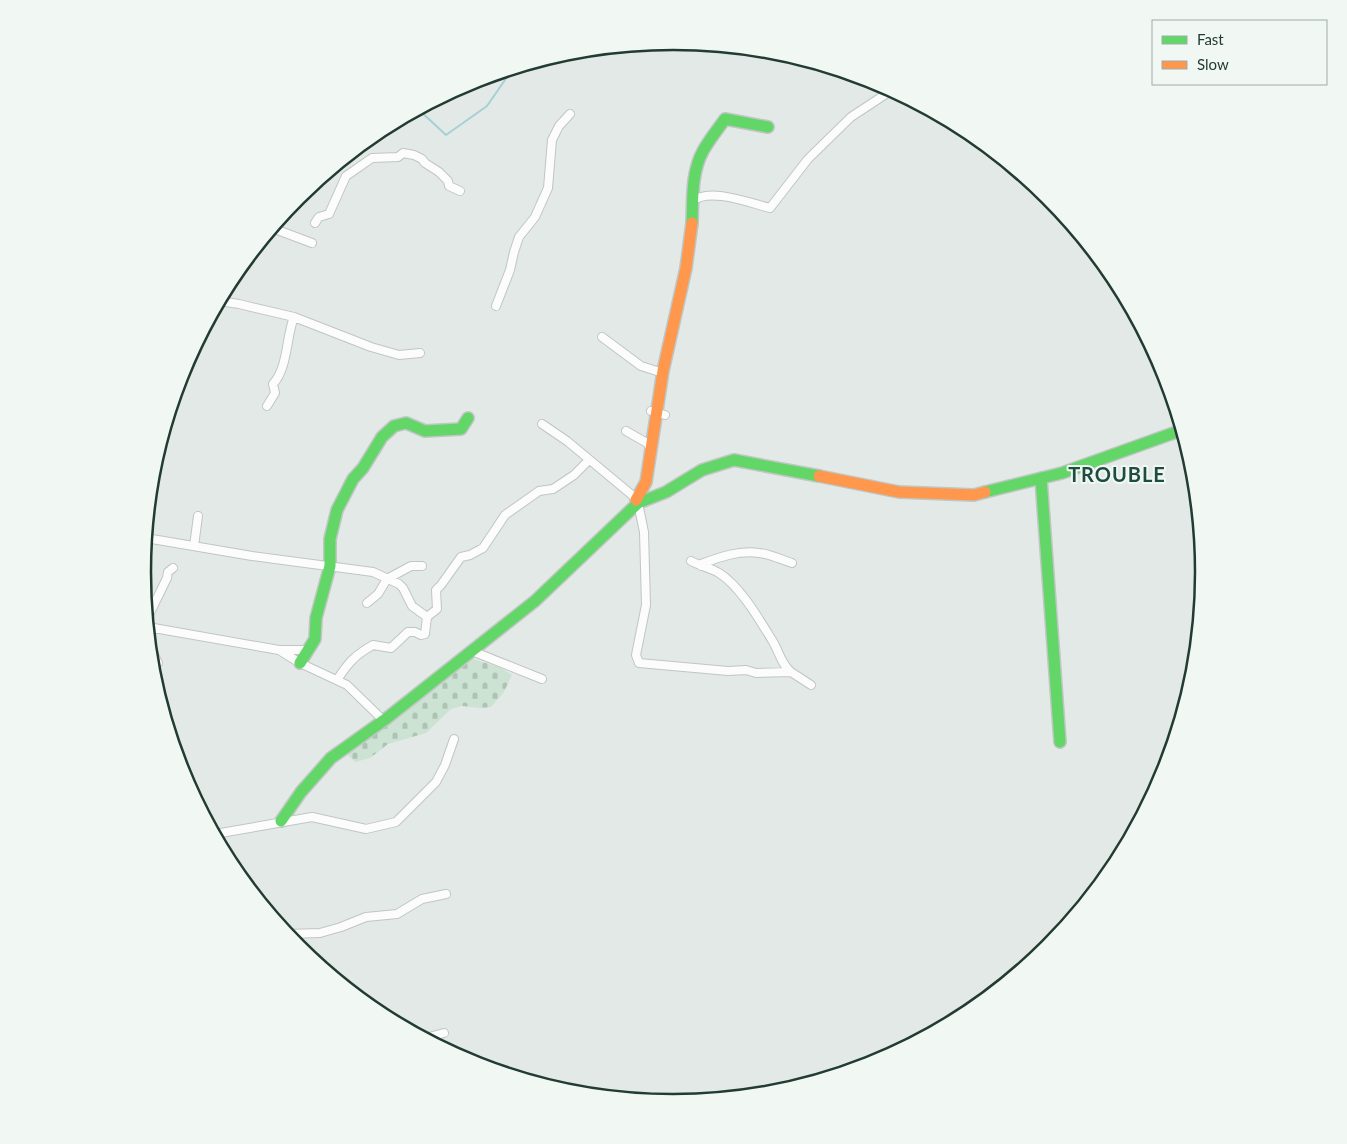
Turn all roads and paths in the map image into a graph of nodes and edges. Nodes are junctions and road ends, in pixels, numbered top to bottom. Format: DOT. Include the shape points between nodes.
graph roads {
  1 [pos="884,95"];
  2 [pos="570,114"];
  3 [pos="768,128"];
  4 [pos="460,191"];
  5 [pos="693,201"];
  6 [pos="315,223"];
  7 [pos="279,231"];
  8 [pos="312,243"];
  9 [pos="227,302"];
  10 [pos="496,306"];
  11 [pos="294,318"];
  12 [pos="602,337"];
  13 [pos="420,353"];
  14 [pos="663,373"];
  15 [pos="267,406"];
  16 [pos="468,418"];
  17 [pos="542,424"];
  18 [pos="626,431"];
  19 [pos="1176,432"];
  20 [pos="650,448"];
  21 [pos="589,460"];
  22 [pos="1041,478"];
  23 [pos="637,501"];
  24 [pos="198,516"];
  25 [pos="153,539"];
  26 [pos="194,546"];
  27 [pos="691,561"];
  28 [pos="792,563"];
  29 [pos="330,566"];
  30 [pos="422,566"];
  31 [pos="701,566"];
  32 [pos="172,568"];
  33 [pos="387,578"];
  34 [pos="367,603"];
  35 [pos="154,613"];
  36 [pos="427,617"];
  37 [pos="155,626"];
  38 [pos="279,650"];
  39 [pos="309,650"];
  40 [pos="472,651"];
  41 [pos="300,663"];
  42 [pos="791,672"];
  43 [pos="542,679"];
  44 [pos="337,680"];
  45 [pos="811,685"];
  46 [pos="383,720"];
  47 [pos="454,739"];
  48 [pos="1060,742"];
  49 [pos="282,821"];
  50 [pos="221,833"];
  51 [pos="446,894"];
  52 [pos="297,934"];
  53 [pos="444,1033"];
  54 [pos="434,1036"];
  1 -- 5 [label="street" via="852,117 808,159 770,208 717,196 698,196"];
  2 -- 10 [label="street" via="552,140 548,188 535,217 519,236"];
  3 -- 5 [label="street" via="725,119 703,151 696,169"];
  4 -- 6 [label="street" via="449,186 440,172 414,155 403,153 398,157 372,158 346,176 329,214 319,217"];
  5 -- 14 [label="street" via="686,268"];
  7 -- 8 [label="street"];
  9 -- 11 [label="street"];
  11 -- 13 [label="street" via="399,355"];
  11 -- 15 [label="street" via="279,378 274,384 275,393"];
  12 -- 14 [label="street" via="641,366"];
  14 -- 20 [label="street"];
  16 -- 29 [label="street" via="461,429 425,432 406,423 394,426 382,436 337,510 330,539"];
  17 -- 21 [label="street"];
  18 -- 20 [label="street"];
  19 -- 22 [label="street"];
  20 -- 23 [label="street" via="646,482"];
  21 -- 23 [label="street"];
  21 -- 36 [label="street" via="553,489 539,491 505,515 484,548 461,557 436,590 437,609"];
  22 -- 23 [label="street" via="974,495 899,492 734,460 702,470 666,492"];
  22 -- 48 [label="street"];
  23 -- 40 [label="street" via="535,601"];
  23 -- 42 [label="street" via="644,532 646,605 636,655 639,663 756,673"];
  24 -- 26 [label="street"];
  25 -- 26 [label="street"];
  26 -- 29 [label="street"];
  27 -- 31 [label="street"];
  28 -- 31 [label="street" via="745,552 716,558"];
  29 -- 33 [label="street" via="373,572"];
  29 -- 39 [label="street" via="316,618 315,639"];
  30 -- 33 [label="street" via="411,566"];
  31 -- 42 [label="street" via="719,574 750,606 778,649 784,666"];
  32 -- 35 [label="street"];
  33 -- 34 [label="street" via="378,594"];
  33 -- 36 [label="street" via="399,584 412,606"];
  36 -- 44 [label="street" via="425,634 408,632 390,648 373,644 348,662"];
  37 -- 38 [label="street"];
  38 -- 39 [label="street"];
  38 -- 41 [label="street"];
  39 -- 41 [label="street"];
  40 -- 43 [label="street"];
  40 -- 46 [label="street"];
  41 -- 44 [label="street"];
  42 -- 45 [label="street"];
  44 -- 46 [label="street" via="347,685"];
  46 -- 49 [label="street" via="331,758 301,792"];
  47 -- 49 [label="street" via="436,782 396,822 366,829 312,817"];
  49 -- 50 [label="street"];
  51 -- 52 [label="street" via="422,899 397,914 366,917 320,933"];
  53 -- 54 [label="street"];
}
